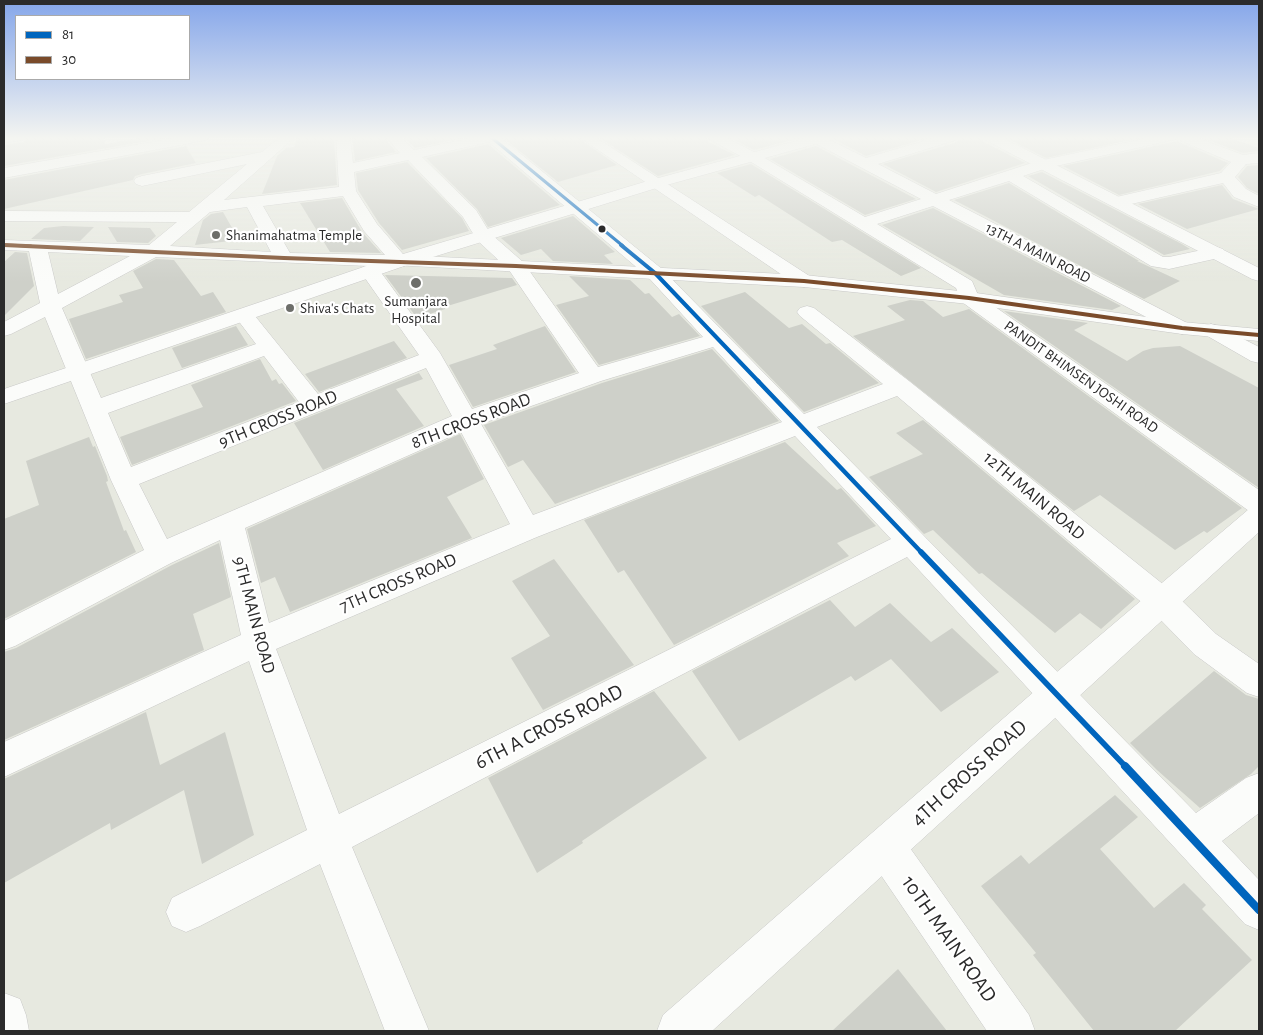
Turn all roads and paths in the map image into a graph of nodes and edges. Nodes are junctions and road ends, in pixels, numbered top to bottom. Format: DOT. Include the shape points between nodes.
graph roads {
  1 [pos="231,185"];
  2 [pos="348,185"];
  3 [pos="441,185"];
  4 [pos="551,185"];
  5 [pos="653,185"];
  6 [pos="659,185"];
  7 [pos="801,185"];
  8 [pos="907,185"];
  9 [pos="975,185"];
  10 [pos="1028,185"];
  11 [pos="1085,185"];
  12 [pos="1190,185"];
  13 [pos="1233,185"];
  14 [pos="348,191"];
  15 [pos="934,199"];
  16 [pos="252,201"];
  17 [pos="1118,202"];
  18 [pos="1259,202"];
  19 [pos="578,207"];
  20 [pos="199,212"];
  21 [pos="4,216"];
  22 [pos="864,223"];
  23 [pos="483,236"];
  24 [pos="4,246"];
  25 [pos="37,246"];
  26 [pos="153,250"];
  27 [pos="1216,253"];
  28 [pos="284,258"];
  29 [pos="400,261"];
  30 [pos="516,266"];
  31 [pos="370,271"];
  32 [pos="655,273"];
  33 [pos="1259,275"];
  34 [pos="804,281"];
  35 [pos="969,298"];
  36 [pos="50,304"];
  37 [pos="807,312"];
  38 [pos="244,315"];
  39 [pos="1182,328"];
  40 [pos="4,330"];
  41 [pos="1211,330"];
  42 [pos="1259,335"];
  43 [pos="718,339"];
  44 [pos="268,347"];
  45 [pos="1259,356"];
  46 [pos="432,358"];
  47 [pos="78,371"];
  48 [pos="593,376"];
  49 [pos="901,386"];
  50 [pos="4,397"];
  51 [pos="314,404"];
  52 [pos="94,409"];
  53 [pos="466,420"];
  54 [pos="800,424"];
  55 [pos="124,480"];
  56 [pos="1259,504"];
  57 [pos="1259,516"];
  58 [pos="230,524"];
  59 [pos="528,529"];
  60 [pos="911,542"];
  61 [pos="161,555"];
  62 [pos="1163,602"];
  63 [pos="4,636"];
  64 [pos="258,642"];
  65 [pos="1259,682"];
  66 [pos="1056,694"];
  67 [pos="4,760"];
  68 [pos="1259,791"];
  69 [pos="1193,838"];
  70 [pos="329,839"];
  71 [pos="886,848"];
  72 [pos="1259,910"];
  73 [pos="186,912"];
  74 [pos="4,1015"];
  75 [pos="7,1031"];
  76 [pos="407,1031"];
  77 [pos="679,1031"];
  78 [pos="1013,1031"];
  1 -- 20 [label="street"];
  2 -- 14 [label="street"];
  3 -- 23 [label="street" via="470,214"];
  4 -- 19 [label="street"];
  5 -- 19 [label="street"];
  6 -- 34 [label="street"];
  7 -- 22 [label="street, PANDIT BHIMSEN JOSHI ROAD"];
  8 -- 15 [label="street, 13TH A MAIN ROAD"];
  9 -- 15 [label="street"];
  10 -- 27 [label="street" via="1158,262"];
  11 -- 17 [label="street"];
  12 -- 17 [label="street"];
  13 -- 18 [label="street" via="1240,193"];
  14 -- 16 [label="street"];
  14 -- 29 [label="street" via="370,227"];
  15 -- 22 [label="street"];
  15 -- 39 [label="street, 13TH A MAIN ROAD"];
  16 -- 20 [label="street"];
  16 -- 28 [label="street"];
  17 -- 27 [label="street"];
  19 -- 23 [label="street"];
  19 -- 32 [label="street"];
  20 -- 21 [label="street"];
  20 -- 26 [label="street"];
  22 -- 35 [label="street, PANDIT BHIMSEN JOSHI ROAD" via="966,284"];
  23 -- 29 [label="street"];
  23 -- 30 [label="street"];
  24 -- 25 [label="street"];
  25 -- 26 [label="street"];
  25 -- 36 [label="street"];
  26 -- 28 [label="street"];
  26 -- 36 [label="street"];
  27 -- 33 [label="street"];
  28 -- 29 [label="street"];
  29 -- 30 [label="street"];
  29 -- 31 [label="street"];
  30 -- 32 [label="street"];
  30 -- 48 [label="street"];
  31 -- 38 [label="street"];
  31 -- 46 [label="street"];
  32 -- 34 [label="street"];
  32 -- 43 [label="street"];
  34 -- 35 [label="street"];
  35 -- 39 [label="street"];
  35 -- 56 [label="street, PANDIT BHIMSEN JOSHI ROAD"];
  36 -- 40 [label="street"];
  36 -- 47 [label="street"];
  37 -- 49 [label="street, 12TH MAIN ROAD"];
  38 -- 44 [label="street"];
  38 -- 47 [label="street"];
  39 -- 41 [label="street"];
  41 -- 42 [label="street"];
  41 -- 45 [label="street"];
  43 -- 48 [label="street, 8TH CROSS ROAD"];
  43 -- 54 [label="street"];
  44 -- 51 [label="street"];
  44 -- 52 [label="street"];
  46 -- 51 [label="street, 9TH CROSS ROAD"];
  46 -- 53 [label="street"];
  47 -- 50 [label="street"];
  47 -- 52 [label="street"];
  48 -- 53 [label="street, 8TH CROSS ROAD"];
  49 -- 54 [label="street, 7TH CROSS ROAD"];
  49 -- 62 [label="street, 12TH MAIN ROAD"];
  51 -- 55 [label="street, 9TH CROSS ROAD"];
  52 -- 55 [label="street"];
  53 -- 58 [label="street, 8TH CROSS ROAD"];
  53 -- 59 [label="street"];
  54 -- 59 [label="street, 7TH CROSS ROAD"];
  54 -- 60 [label="street"];
  55 -- 61 [label="street"];
  57 -- 62 [label="street, 4TH CROSS ROAD"];
  58 -- 61 [label="street"];
  58 -- 64 [label="street, 9TH MAIN ROAD"];
  59 -- 64 [label="street, 7TH CROSS ROAD"];
  60 -- 66 [label="street"];
  60 -- 70 [label="street, 6TH A CROSS ROAD"];
  61 -- 63 [label="street"];
  62 -- 65 [label="street, 12TH MAIN ROAD" via="1205,644"];
  62 -- 66 [label="street, 4TH CROSS ROAD"];
  64 -- 67 [label="street, 7TH CROSS ROAD"];
  64 -- 70 [label="street, 9TH MAIN ROAD"];
  66 -- 69 [label="street"];
  66 -- 71 [label="street, 4TH CROSS ROAD"];
  68 -- 69 [label="street"];
  69 -- 72 [label="street"];
  70 -- 73 [label="street, 6TH A CROSS ROAD"];
  70 -- 76 [label="street, 9TH MAIN ROAD"];
  71 -- 77 [label="street, 4TH CROSS ROAD"];
  71 -- 78 [label="street, 10TH MAIN ROAD"];
  74 -- 75 [label="street"];
}
